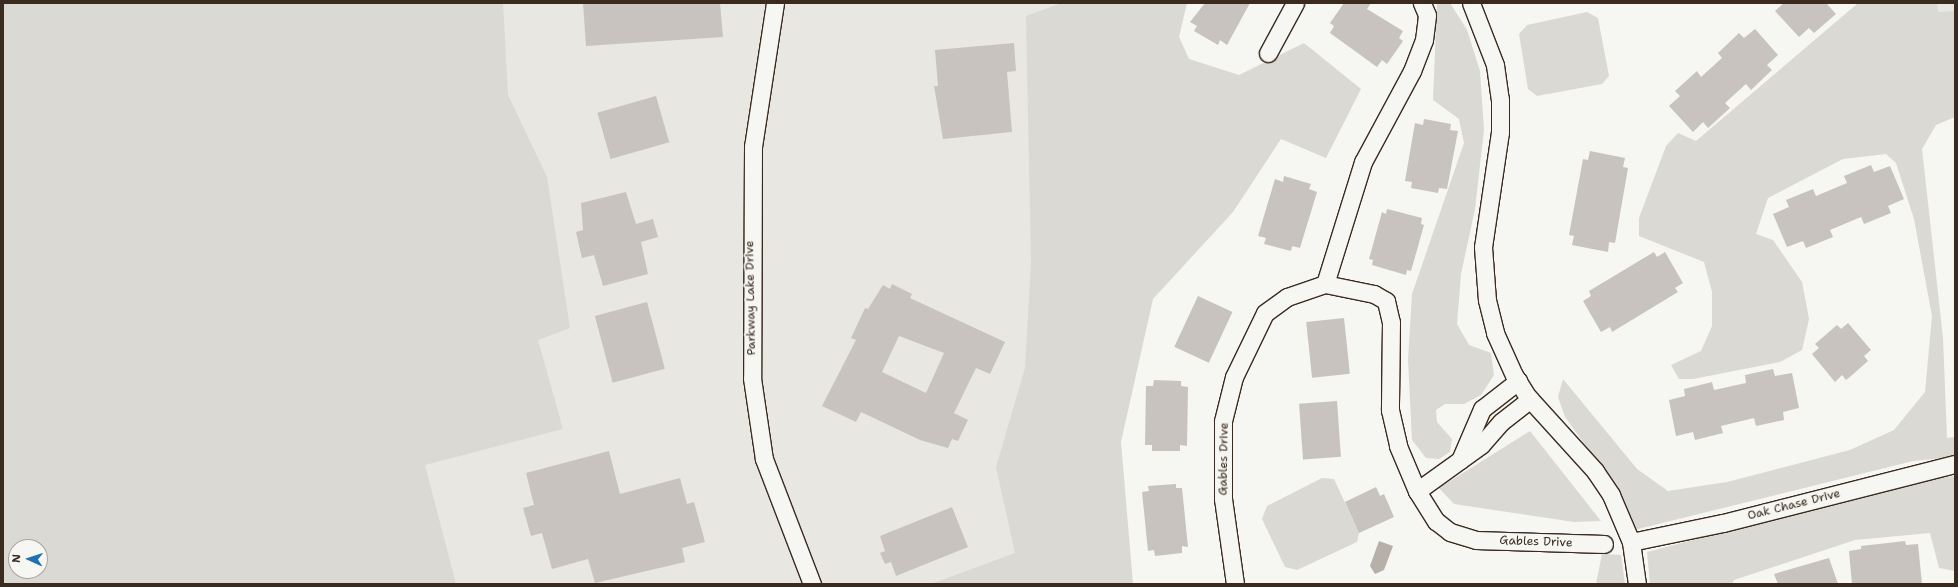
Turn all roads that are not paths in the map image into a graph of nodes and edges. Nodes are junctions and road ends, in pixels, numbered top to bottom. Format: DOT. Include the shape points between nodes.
graph roads {
  1 [pos="775,3"];
  2 [pos="1295,3"];
  3 [pos="1422,3"];
  4 [pos="1471,3"];
  5 [pos="1268,53"];
  6 [pos="1325,284"];
  7 [pos="1518,381"];
  8 [pos="1530,399"];
  9 [pos="1458,463"];
  10 [pos="1955,464"];
  11 [pos="1417,491"];
  12 [pos="1631,542"];
  13 [pos="1604,544"];
  14 [pos="812,584"];
  15 [pos="1235,584"];
  16 [pos="1637,584"];
  1 -- 14 [label="street, Parkway Lake Drive" via="753,146 752,378 764,460"];
  2 -- 5 [label="street"];
  3 -- 6 [label="street" via="1427,15 1424,40 1412,71 1368,153 1351,194"];
  4 -- 7 [label="street" via="1495,66 1500,99 1500,132 1483,247 1487,300 1500,347"];
  6 -- 11 [label="street, Gables Drive" via="1374,294 1386,301 1391,322 1390,410 1398,446"];
  6 -- 15 [label="street, Gables Drive" via="1287,297 1265,313 1234,377 1223,421 1223,499"];
  7 -- 8 [label="street"];
  7 -- 9 [label="street" via="1482,409"];
  8 -- 9 [label="street"];
  8 -- 12 [label="street" via="1595,471 1621,515"];
  9 -- 11 [label="street"];
  10 -- 12 [label="street, Oak Chase Drive" via="1723,523"];
  11 -- 13 [label="street, Gables Drive" via="1436,521 1450,532 1476,540"];
  12 -- 16 [label="street"];
}
